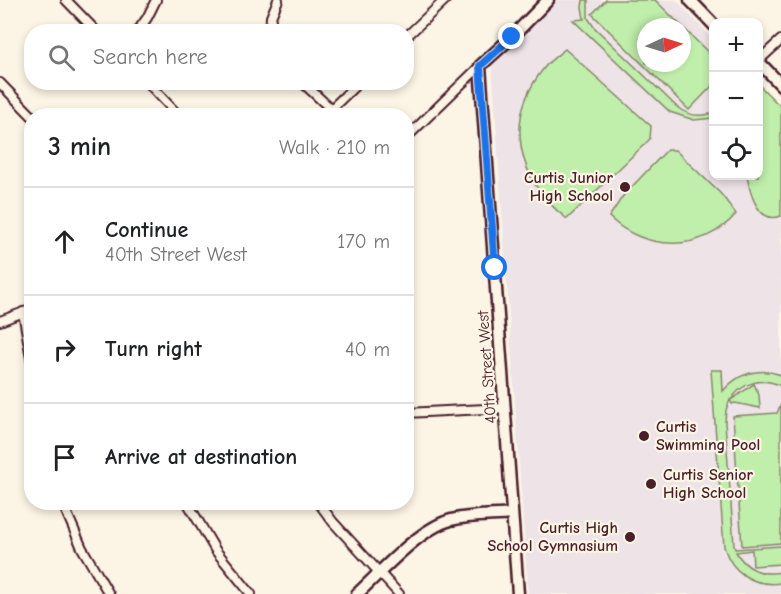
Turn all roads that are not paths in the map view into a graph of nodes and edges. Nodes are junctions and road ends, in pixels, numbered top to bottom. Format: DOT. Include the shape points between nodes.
graph roads {
  1 [pos="66,0"];
  2 [pos="156,0"];
  3 [pos="278,0"];
  4 [pos="445,0"];
  5 [pos="548,0"];
  6 [pos="695,1"];
  7 [pos="716,18"];
  8 [pos="709,19"];
  9 [pos="89,24"];
  10 [pos="143,24"];
  11 [pos="271,24"];
  12 [pos="414,29"];
  13 [pos="781,39"];
  14 [pos="763,57"];
  15 [pos="763,65"];
  16 [pos="480,66"];
  17 [pos="760,72"];
  18 [pos="0,83"];
  19 [pos="781,85"];
  20 [pos="155,90"];
  21 [pos="311,90"];
  22 [pos="351,90"];
  23 [pos="781,94"];
  24 [pos="24,108"];
  25 [pos="171,108"];
  26 [pos="330,108"];
  27 [pos="332,108"];
  28 [pos="414,130"];
  29 [pos="23,312"];
  30 [pos="24,318"];
  31 [pos="0,321"];
  32 [pos="505,408"];
  33 [pos="414,413"];
  34 [pos="66,510"];
  35 [pos="192,510"];
  36 [pos="324,510"];
  37 [pos="512,514"];
  38 [pos="380,573"];
  39 [pos="109,594"];
  40 [pos="251,594"];
  41 [pos="357,594"];
  42 [pos="399,594"];
  43 [pos="518,594"];
  1 -- 9 [label="street"];
  2 -- 10 [label="street"];
  3 -- 11 [label="street"];
  4 -- 12 [label="street"];
  5 -- 16 [label="street"];
  6 -- 7 [label="street"];
  6 -- 8 [label="street"];
  13 -- 14 [label="street"];
  15 -- 19 [label="street"];
  16 -- 28 [label="street"];
  16 -- 32 [label="street, 40th Street West"];
  17 -- 23 [label="street"];
  18 -- 24 [label="street"];
  20 -- 25 [label="street"];
  21 -- 26 [label="street"];
  22 -- 27 [label="street"];
  29 -- 30 [label="street"];
  29 -- 31 [label="street"];
  32 -- 33 [label="street"];
  32 -- 37 [label="street, 40th Street West"];
  34 -- 39 [label="street" via="82,548"];
  35 -- 40 [label="street" via="216,551"];
  36 -- 38 [label="street"];
  37 -- 38 [label="street" via="439,524"];
  37 -- 43 [label="street, 40th Street West"];
  38 -- 41 [label="street"];
  38 -- 42 [label="street"];
}
